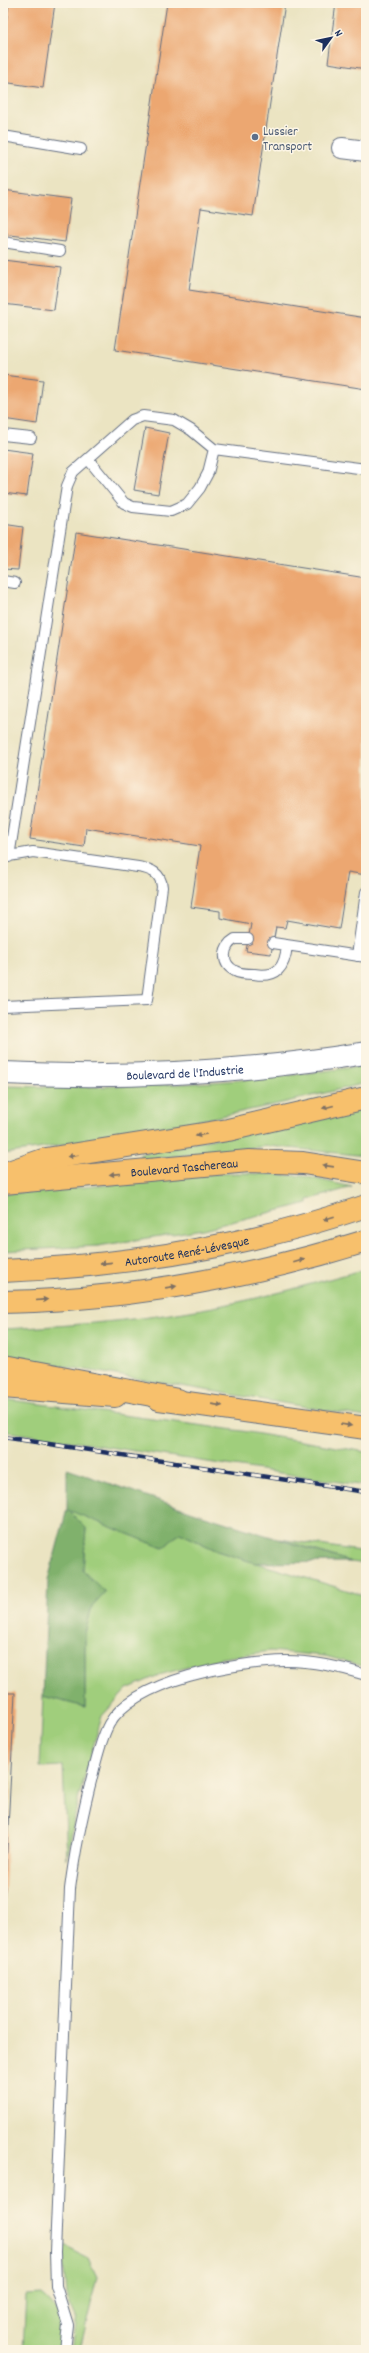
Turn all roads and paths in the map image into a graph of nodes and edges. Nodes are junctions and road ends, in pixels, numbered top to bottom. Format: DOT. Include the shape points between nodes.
graph roads {
  1 [pos="3,136"];
  2 [pos="342,148"];
  3 [pos="81,149"];
  4 [pos="366,152"];
  5 [pos="3,242"];
  6 [pos="60,251"];
  7 [pos="3,434"];
  8 [pos="31,438"];
  9 [pos="214,449"];
  10 [pos="88,458"];
  11 [pos="366,469"];
  12 [pos="3,581"];
  13 [pos="15,583"];
  14 [pos="6,857"];
  15 [pos="366,892"];
  16 [pos="248,940"];
  17 [pos="273,943"];
  18 [pos="287,945"];
  19 [pos="362,957"];
  20 [pos="3,1006"];
  21 [pos="366,1053"];
  22 [pos="3,1073"];
  23 [pos="366,1098"];
  24 [pos="366,1173"];
  25 [pos="3,1174"];
  26 [pos="3,1183"];
  27 [pos="366,1206"];
  28 [pos="366,1241"];
  29 [pos="3,1271"];
  30 [pos="3,1302"];
  31 [pos="3,1367"];
  32 [pos="3,1387"];
  33 [pos="178,1400"];
  34 [pos="366,1428"];
  35 [pos="366,1675"];
  36 [pos="65,2350"];
  1 -- 3 [label="lane"];
  2 -- 4 [label="street"];
  5 -- 6 [label="lane"];
  7 -- 8 [label="lane"];
  9 -- 10 [label="lane" via="181,423 143,416 132,420"];
  9 -- 10 [label="lane" via="208,473 200,488 187,504 170,511 133,507 124,503"];
  9 -- 11 [label="lane"];
  10 -- 14 [label="lane" via="73,472 67,486"];
  12 -- 13 [label="lane"];
  14 -- 20 [label="lane" via="33,852 149,869 159,876 162,887 147,1000"];
  15 -- 19 [label="lane"];
  16 -- 18 [label="lane" via="236,939 227,946 224,951 227,962 236,971 265,976 275,973 284,962"];
  17 -- 18 [label="lane"];
  18 -- 19 [label="lane"];
  21 -- 22 [label="street, Boulevard de l'Industrie" via="202,1070 113,1074"];
  23 -- 25 [label="main road, one-way" via="228,1130 46,1159"];
  24 -- 26 [label="main road, Boulevard Taschereau, one-way" via="303,1163 249,1161"];
  27 -- 29 [label="main road, Autoroute René-Lévesque, one-way" via="287,1230 191,1251 86,1265"];
  30 -- 28 [label="main road, one-way" via="177,1286 294,1263"];
  31 -- 33 [label="main road"];
  32 -- 33 [label="main road"];
  33 -- 34 [label="main road, one-way"];
  35 -- 36 [label="lane" via="286,1661 239,1665 202,1672 158,1686 145,1693 130,1703 109,1724 86,1800 75,1848 70,1889 55,2259 56,2286 68,2325"];
}
